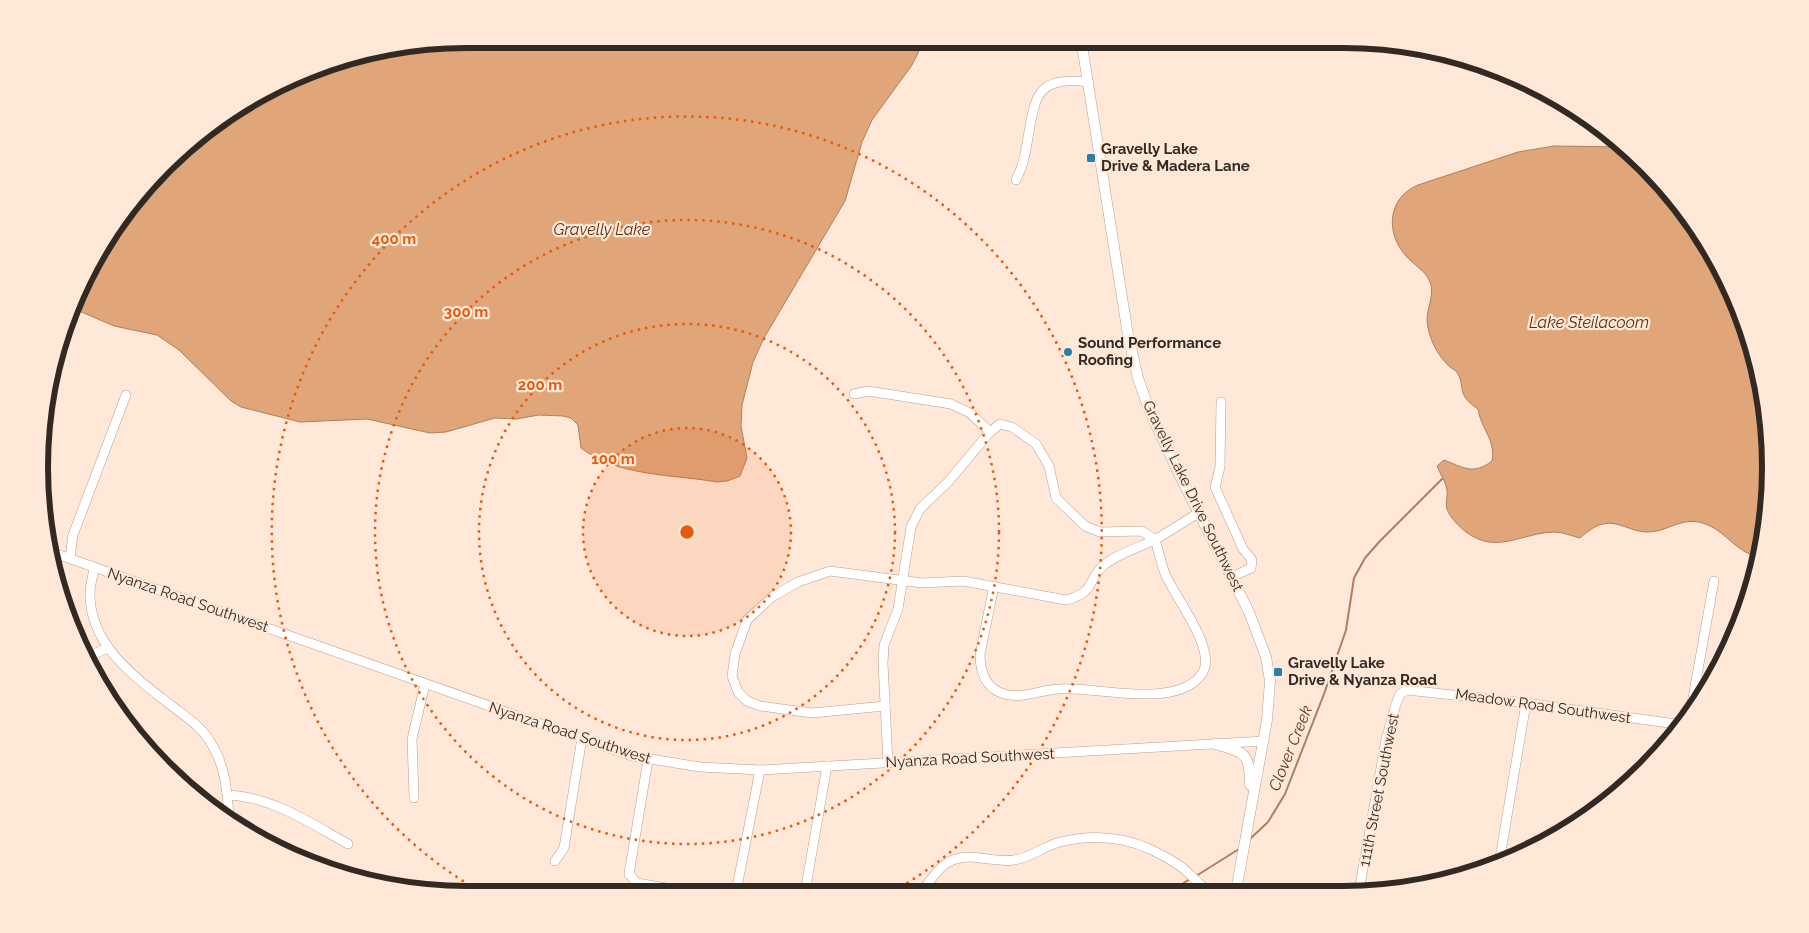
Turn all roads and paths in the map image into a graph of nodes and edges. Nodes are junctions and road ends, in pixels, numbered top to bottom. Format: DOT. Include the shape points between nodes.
graph roads {
  1 [pos="1082,48"];
  2 [pos="1088,82"];
  3 [pos="1016,180"];
  4 [pos="854,394"];
  5 [pos="126,395"];
  6 [pos="1221,402"];
  7 [pos="990,432"];
  8 [pos="1198,513"];
  9 [pos="1156,540"];
  10 [pos="57,554"];
  11 [pos="70,558"];
  12 [pos="94,567"];
  13 [pos="1232,577"];
  14 [pos="902,581"];
  15 [pos="1714,581"];
  16 [pos="994,586"];
  17 [pos="108,648"];
  18 [pos="92,655"];
  19 [pos="425,684"];
  20 [pos="1404,692"];
  21 [pos="1693,695"];
  22 [pos="1526,703"];
  23 [pos="885,706"];
  24 [pos="1674,724"];
  25 [pos="582,738"];
  26 [pos="1264,741"];
  27 [pos="1215,744"];
  28 [pos="648,760"];
  29 [pos="888,763"];
  30 [pos="826,766"];
  31 [pos="760,770"];
  32 [pos="228,795"];
  33 [pos="414,798"];
  34 [pos="229,811"];
  35 [pos="1251,816"];
  36 [pos="348,844"];
  37 [pos="1501,855"];
  38 [pos="555,861"];
  39 [pos="1360,885"];
  40 [pos="658,886"];
  41 [pos="737,886"];
  42 [pos="806,886"];
  43 [pos="926,886"];
  44 [pos="1203,886"];
  45 [pos="1237,886"];
  1 -- 2 [label="main road, Gravelly Lake Drive Southwest"];
  2 -- 3 [label="street" via="1060,82 1042,90"];
  2 -- 8 [label="main road, Gravelly Lake Drive Southwest" via="1128,336 1138,378 1150,412"];
  4 -- 7 [label="street" via="868,391 951,404 970,413"];
  5 -- 11 [label="street" via="73,535"];
  6 -- 13 [label="street" via="1220,467 1215,487 1243,549 1252,560 1250,568"];
  7 -- 9 [label="street" via="996,426 1006,424 1032,440 1049,466 1056,498 1086,526 1100,532 1142,531"];
  7 -- 14 [label="street" via="914,518"];
  8 -- 9 [label="street"];
  8 -- 13 [label="main road, Gravelly Lake Drive Southwest"];
  9 -- 16 [label="street" via="1107,563 1088,590 1077,597 1066,600"];
  9 -- 16 [label="street" via="1166,576 1204,647 1205,670 1196,681 1185,687 1162,693 1131,694 1058,689 1017,696 998,692 983,676 980,665"];
  10 -- 11 [label="street, Nyanza Road Southwest"];
  11 -- 12 [label="street, Nyanza Road Southwest"];
  12 -- 17 [label="street" via="90,595 93,612"];
  12 -- 19 [label="street, Nyanza Road Southwest"];
  13 -- 26 [label="main road, Gravelly Lake Drive Southwest" via="1266,656 1270,700"];
  14 -- 16 [label="street" via="958,580"];
  14 -- 23 [label="street" via="898,609 884,645"];
  14 -- 23 [label="street" via="830,571 798,582 749,616 740,633 733,665 736,689 743,698 760,706 805,712"];
  15 -- 21 [label="street"];
  17 -- 18 [label="street"];
  17 -- 32 [label="street" via="125,669 193,722 211,742 219,758"];
  19 -- 25 [label="street, Nyanza Road Southwest"];
  19 -- 33 [label="street" via="412,739"];
  20 -- 22 [label="street, Meadow Road Southwest" via="1412,689"];
  20 -- 39 [label="street, 111th Street Southwest" via="1396,704 1386,740"];
  22 -- 24 [label="street, Meadow Road Southwest"];
  22 -- 37 [label="street"];
  23 -- 29 [label="street"];
  25 -- 28 [label="street, Nyanza Road Southwest"];
  25 -- 38 [label="street" via="564,848"];
  26 -- 27 [label="street, Nyanza Road Southwest"];
  26 -- 35 [label="main road, Gravelly Lake Drive Southwest"];
  27 -- 29 [label="street, Nyanza Road Southwest"];
  27 -- 35 [label="main road" via="1234,750 1248,760 1252,771"];
  28 -- 31 [label="street, Nyanza Road Southwest" via="700,768"];
  28 -- 40 [label="street" via="628,870 631,879"];
  29 -- 30 [label="street, Nyanza Road Southwest"];
  30 -- 31 [label="street, Nyanza Road Southwest"];
  30 -- 42 [label="street"];
  31 -- 41 [label="street"];
  32 -- 34 [label="street"];
  32 -- 36 [label="street" via="250,797 285,809"];
  35 -- 45 [label="main road, Gravelly Lake Drive Southwest"];
  43 -- 44 [label="street" via="936,872 952,859 1014,860 1052,844 1092,836 1144,847 1185,870"];
}
